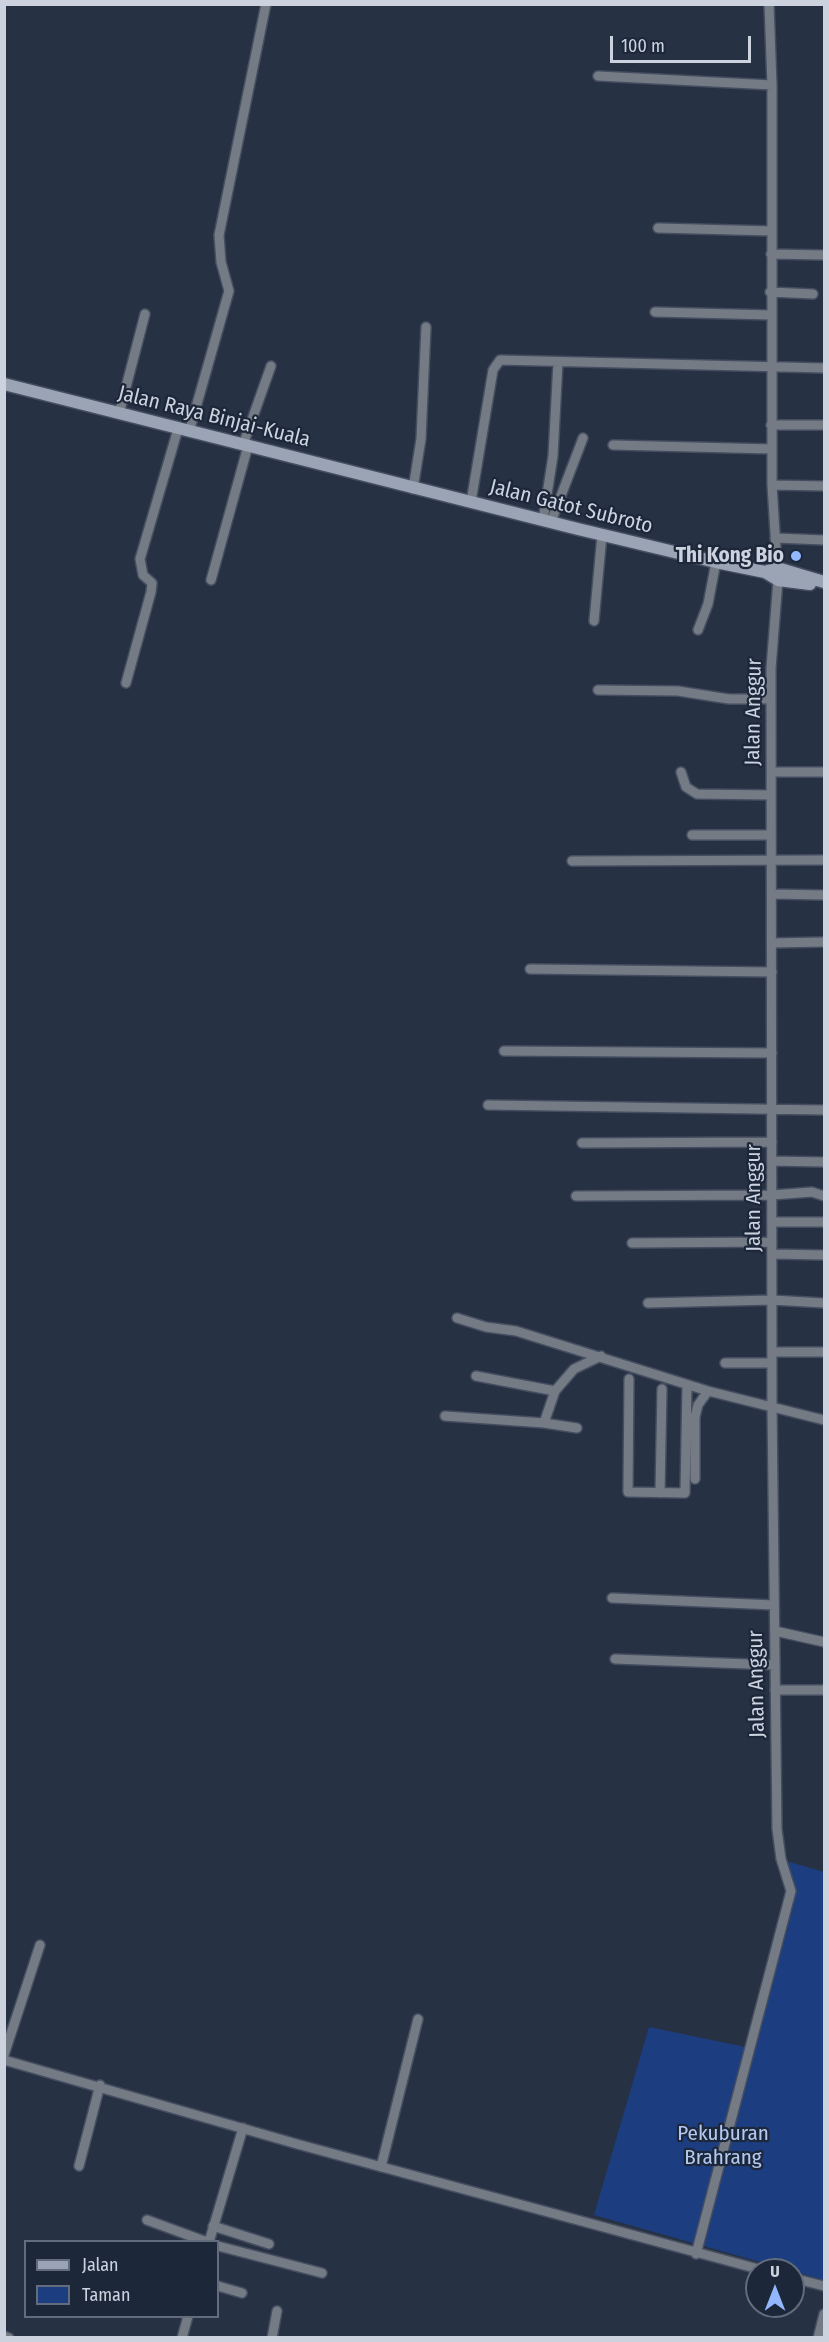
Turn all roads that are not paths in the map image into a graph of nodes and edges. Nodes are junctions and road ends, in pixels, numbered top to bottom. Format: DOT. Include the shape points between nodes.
graph roads {
  1 [pos="266,4"];
  2 [pos="769,4"];
  3 [pos="598,76"];
  4 [pos="772,85"];
  5 [pos="658,228"];
  6 [pos="772,231"];
  7 [pos="771,254"];
  8 [pos="825,255"];
  9 [pos="770,292"];
  10 [pos="813,294"];
  11 [pos="655,312"];
  12 [pos="145,314"];
  13 [pos="771,315"];
  14 [pos="426,327"];
  15 [pos="558,362"];
  16 [pos="271,366"];
  17 [pos="772,366"];
  18 [pos="825,368"];
  19 [pos="4,384"];
  20 [pos="119,414"];
  21 [pos="771,424"];
  22 [pos="825,425"];
  23 [pos="184,430"];
  24 [pos="583,438"];
  25 [pos="613,445"];
  26 [pos="245,446"];
  27 [pos="772,449"];
  28 [pos="772,485"];
  29 [pos="825,486"];
  30 [pos="413,489"];
  31 [pos="471,502"];
  32 [pos="547,521"];
  33 [pos="602,535"];
  34 [pos="775,538"];
  35 [pos="825,540"];
  36 [pos="716,562"];
  37 [pos="773,573"];
  38 [pos="211,580"];
  39 [pos="825,582"];
  40 [pos="825,588"];
  41 [pos="594,621"];
  42 [pos="698,630"];
  43 [pos="126,683"];
  44 [pos="598,690"];
  45 [pos="771,699"];
  46 [pos="681,772"];
  47 [pos="771,772"];
  48 [pos="825,772"];
  49 [pos="771,795"];
  50 [pos="692,835"];
  51 [pos="771,835"];
  52 [pos="771,860"];
  53 [pos="825,860"];
  54 [pos="572,861"];
  55 [pos="771,894"];
  56 [pos="825,895"];
  57 [pos="825,942"];
  58 [pos="771,943"];
  59 [pos="530,969"];
  60 [pos="772,972"];
  61 [pos="504,1051"];
  62 [pos="772,1053"];
  63 [pos="488,1105"];
  64 [pos="825,1110"];
  65 [pos="772,1111"];
  66 [pos="772,1142"];
  67 [pos="582,1143"];
  68 [pos="772,1161"];
  69 [pos="825,1162"];
  70 [pos="772,1195"];
  71 [pos="576,1196"];
  72 [pos="825,1196"];
  73 [pos="772,1222"];
  74 [pos="825,1222"];
  75 [pos="772,1242"];
  76 [pos="632,1243"];
  77 [pos="772,1254"];
  78 [pos="825,1255"];
  79 [pos="772,1300"];
  80 [pos="825,1302"];
  81 [pos="648,1303"];
  82 [pos="457,1318"];
  83 [pos="772,1352"];
  84 [pos="825,1352"];
  85 [pos="601,1356"];
  86 [pos="725,1363"];
  87 [pos="772,1363"];
  88 [pos="476,1377"];
  89 [pos="629,1378"];
  90 [pos="687,1385"];
  91 [pos="662,1389"];
  92 [pos="555,1391"];
  93 [pos="708,1391"];
  94 [pos="772,1406"];
  95 [pos="445,1416"];
  96 [pos="825,1420"];
  97 [pos="544,1422"];
  98 [pos="577,1428"];
  99 [pos="695,1479"];
  100 [pos="660,1493"];
  101 [pos="612,1598"];
  102 [pos="774,1605"];
  103 [pos="775,1632"];
  104 [pos="825,1642"];
  105 [pos="615,1659"];
  106 [pos="775,1665"];
  107 [pos="775,1690"];
  108 [pos="825,1690"];
  109 [pos="40,1945"];
  110 [pos="418,2019"];
  111 [pos="4,2055"];
  112 [pos="4,2060"];
  113 [pos="100,2085"];
  114 [pos="243,2128"];
  115 [pos="79,2166"];
  116 [pos="381,2167"];
  117 [pos="147,2220"];
  118 [pos="213,2226"];
  119 [pos="205,2240"];
  120 [pos="208,2240"];
  121 [pos="269,2244"];
  122 [pos="219,2246"];
  123 [pos="696,2254"];
  124 [pos="745,2266"];
  125 [pos="322,2273"];
  126 [pos="805,2281"];
  127 [pos="219,2286"];
  128 [pos="825,2286"];
  129 [pos="242,2293"];
  130 [pos="277,2312"];
  131 [pos="825,2314"];
  132 [pos="187,2318"];
  133 [pos="4,2336"];
  134 [pos="9,2337"];
  135 [pos="182,2337"];
  136 [pos="272,2337"];
  137 [pos="818,2337"];
  1 -- 23 [label="street" via="219,235 229,291"];
  2 -- 4 [label="street, Jalan Anggur"];
  3 -- 4 [label="street"];
  4 -- 6 [label="street, Jalan Anggur"];
  5 -- 6 [label="street"];
  6 -- 7 [label="street, Jalan Anggur"];
  7 -- 8 [label="street"];
  7 -- 9 [label="street, Jalan Anggur"];
  9 -- 10 [label="street"];
  9 -- 13 [label="street, Jalan Anggur"];
  11 -- 13 [label="street"];
  12 -- 20 [label="street"];
  13 -- 17 [label="street, Jalan Anggur"];
  14 -- 30 [label="street" via="421,440"];
  15 -- 17 [label="street"];
  15 -- 31 [label="street" via="504,360 495,364"];
  15 -- 32 [label="street"];
  16 -- 26 [label="street"];
  17 -- 18 [label="street"];
  17 -- 21 [label="street, Jalan Anggur"];
  19 -- 20 [label="main road, Jalan Raya Binjai-Kuala"];
  20 -- 23 [label="main road, Jalan Raya Binjai-Kuala"];
  21 -- 22 [label="street"];
  21 -- 27 [label="street, Jalan Anggur"];
  23 -- 26 [label="main road, Jalan Raya Binjai-Kuala"];
  23 -- 43 [label="street" via="140,559 143,575 152,583 151,592"];
  24 -- 32 [label="street"];
  25 -- 27 [label="street"];
  26 -- 30 [label="main road, Jalan Raya Binjai-Kuala"];
  26 -- 38 [label="street"];
  27 -- 28 [label="street, Jalan Anggur"];
  28 -- 29 [label="street"];
  28 -- 34 [label="street, Jalan Anggur"];
  30 -- 31 [label="main road, Jalan Gatot Subroto"];
  31 -- 32 [label="main road, Jalan Gatot Subroto"];
  32 -- 33 [label="main road, Jalan Gatot Subroto"];
  33 -- 36 [label="main road, Jalan Gatot Subroto"];
  33 -- 41 [label="street"];
  34 -- 35 [label="street"];
  34 -- 37 [label="street, Jalan Anggur"];
  36 -- 37 [label="main road, Jalan Gatot Subroto"];
  36 -- 42 [label="street" via="708,604"];
  37 -- 39 [label="main road, Jalan Gatot Subroto"];
  37 -- 40 [label="main road"];
  37 -- 45 [label="street, Jalan Anggur"];
  44 -- 45 [label="street" via="678,691 729,699"];
  45 -- 47 [label="street, Jalan Anggur"];
  46 -- 49 [label="street" via="686,787 698,794"];
  47 -- 48 [label="street"];
  47 -- 49 [label="street, Jalan Anggur"];
  49 -- 51 [label="street, Jalan Anggur"];
  50 -- 51 [label="street"];
  51 -- 52 [label="street, Jalan Anggur"];
  52 -- 53 [label="street"];
  52 -- 54 [label="street"];
  52 -- 55 [label="street, Jalan Anggur"];
  55 -- 56 [label="street"];
  55 -- 58 [label="street, Jalan Anggur"];
  57 -- 58 [label="street"];
  58 -- 60 [label="street, Jalan Anggur"];
  59 -- 60 [label="street"];
  60 -- 62 [label="street, Jalan Anggur"];
  61 -- 62 [label="street"];
  62 -- 65 [label="street, Jalan Anggur"];
  63 -- 65 [label="street"];
  64 -- 65 [label="street"];
  65 -- 66 [label="street, Jalan Anggur"];
  66 -- 67 [label="street"];
  66 -- 68 [label="street, Jalan Anggur"];
  68 -- 69 [label="street"];
  68 -- 70 [label="street, Jalan Anggur"];
  70 -- 71 [label="street"];
  70 -- 72 [label="street" via="812,1192"];
  70 -- 73 [label="street, Jalan Anggur"];
  73 -- 74 [label="street"];
  73 -- 75 [label="street, Jalan Anggur"];
  75 -- 76 [label="street"];
  75 -- 77 [label="street, Jalan Anggur"];
  77 -- 78 [label="street"];
  77 -- 79 [label="street, Jalan Anggur"];
  79 -- 80 [label="street"];
  79 -- 81 [label="street"];
  79 -- 83 [label="street, Jalan Anggur"];
  82 -- 85 [label="street"];
  83 -- 84 [label="street"];
  83 -- 87 [label="street, Jalan Anggur"];
  85 -- 90 [label="street"];
  85 -- 92 [label="street" via="574,1369"];
  86 -- 87 [label="street"];
  87 -- 94 [label="street, Jalan Anggur"];
  88 -- 92 [label="street"];
  89 -- 100 [label="street" via="628,1492"];
  90 -- 93 [label="street"];
  90 -- 100 [label="street" via="685,1493"];
  91 -- 100 [label="street"];
  92 -- 97 [label="street"];
  93 -- 94 [label="street"];
  93 -- 99 [label="street" via="698,1404 695,1417"];
  94 -- 96 [label="street"];
  94 -- 102 [label="street, Jalan Anggur"];
  95 -- 97 [label="street"];
  97 -- 98 [label="street"];
  101 -- 102 [label="street"];
  102 -- 103 [label="street, Jalan Anggur"];
  103 -- 104 [label="street"];
  103 -- 106 [label="street, Jalan Anggur"];
  105 -- 106 [label="street"];
  106 -- 107 [label="street, Jalan Anggur"];
  107 -- 108 [label="street"];
  107 -- 123 [label="street, Jalan Anggur" via="777,1829 791,1891"];
  109 -- 111 [label="street"];
  110 -- 116 [label="street"];
  112 -- 113 [label="street"];
  113 -- 114 [label="street"];
  113 -- 115 [label="street"];
  114 -- 116 [label="street"];
  114 -- 118 [label="street"];
  116 -- 123 [label="street"];
  117 -- 119 [label="street"];
  118 -- 120 [label="street"];
  118 -- 121 [label="street"];
  122 -- 125 [label="street"];
  123 -- 124 [label="street"];
  126 -- 128 [label="street"];
  127 -- 129 [label="street"];
  130 -- 136 [label="street"];
  131 -- 137 [label="street"];
  132 -- 135 [label="street"];
  133 -- 134 [label="street"];
}
